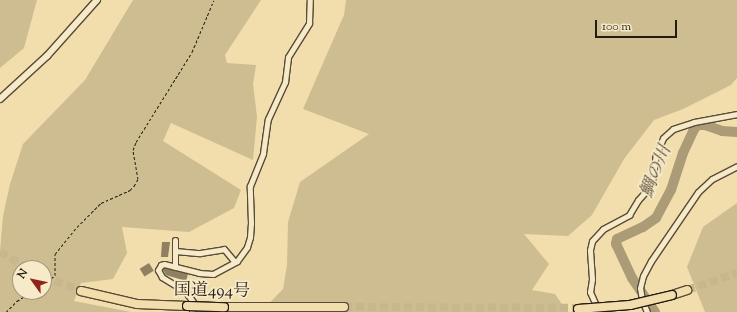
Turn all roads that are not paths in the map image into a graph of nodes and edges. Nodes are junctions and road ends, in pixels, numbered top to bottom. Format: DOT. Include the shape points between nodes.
graph roads {
  1 [pos="97,0"];
  2 [pos="310,0"];
  3 [pos="0,99"];
  4 [pos="737,114"];
  5 [pos="737,166"];
  6 [pos="175,240"];
  7 [pos="175,251"];
  8 [pos="235,262"];
  9 [pos="174,267"];
  10 [pos="687,290"];
  11 [pos="81,291"];
  12 [pos="344,307"];
  13 [pos="576,308"];
  14 [pos="190,309"];
  15 [pos="238,310"];
  16 [pos="599,312"];
  17 [pos="647,312"];
  1 -- 3 [label="street" via="47,56"];
  2 -- 8 [label="street" via="309,23 288,57 285,82 268,118 264,153 250,186 249,243"];
  4 -- 16 [label="street" via="694,122 673,129 663,138 656,154 656,167 650,185 630,215 603,229 592,241 590,292"];
  5 -- 17 [label="street" via="712,178 698,192 651,261 640,288"];
  6 -- 7 [label="street"];
  7 -- 8 [label="street" via="200,253 224,249"];
  7 -- 9 [label="street"];
  8 -- 9 [label="street" via="213,274 199,274"];
  9 -- 14 [label="street" via="161,265 158,272 185,291 194,303"];
  10 -- 13 [label="highway, bridge" via="630,305"];
  11 -- 14 [label="highway, 国道494号" via="137,304"];
  12 -- 15 [label="highway, 国道494号"];
  14 -- 15 [label="highway, 国道494号, bridge" via="224,307"];
}
